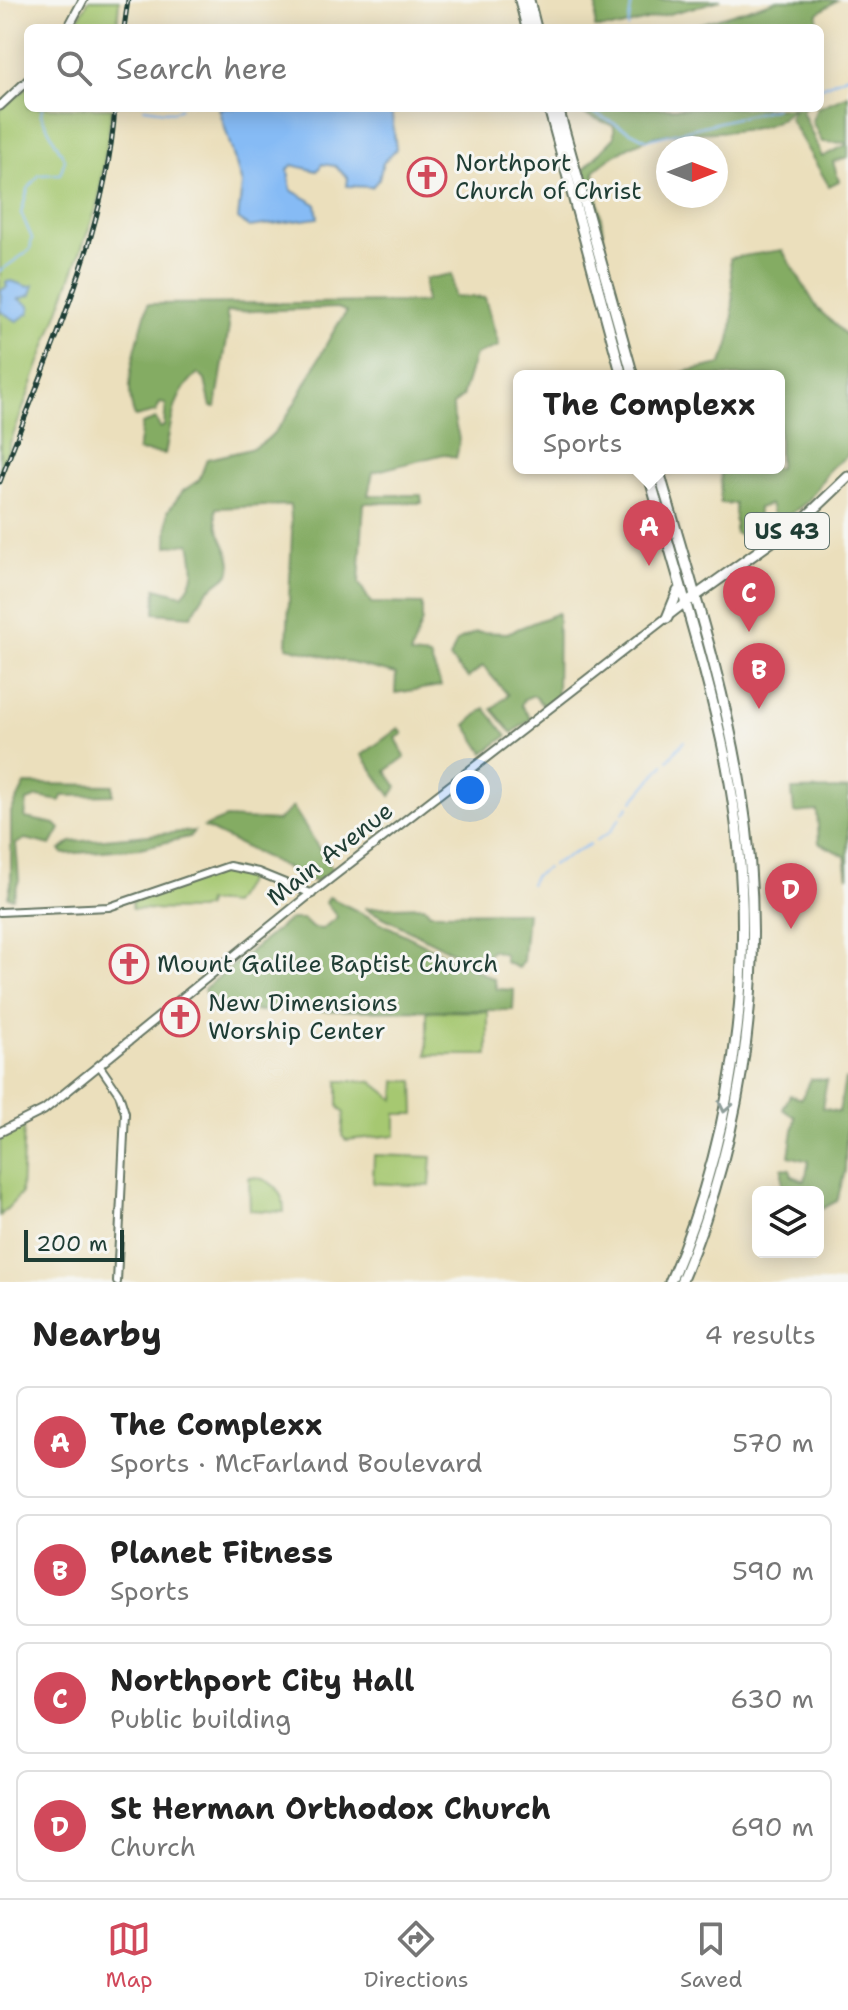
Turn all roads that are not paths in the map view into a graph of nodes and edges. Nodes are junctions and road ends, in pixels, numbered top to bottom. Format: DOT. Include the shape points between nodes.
graph roads {
  1 [pos="83,0"];
  2 [pos="520,0"];
  3 [pos="529,0"];
  4 [pos="70,24"];
  5 [pos="526,24"];
  6 [pos="535,24"];
  7 [pos="24,84"];
  8 [pos="0,106"];
  9 [pos="550,112"];
  10 [pos="559,112"];
  11 [pos="620,370"];
  12 [pos="631,370"];
  13 [pos="649,474"];
  14 [pos="660,474"];
  15 [pos="848,477"];
  16 [pos="686,569"];
  17 [pos="713,582"];
  18 [pos="679,584"];
  19 [pos="693,597"];
  20 [pos="684,604"];
  21 [pos="667,618"];
  22 [pos="695,621"];
  23 [pos="716,718"];
  24 [pos="733,748"];
  25 [pos="312,894"];
  26 [pos="0,912"];
  27 [pos="99,1065"];
  28 [pos="0,1132"];
  29 [pos="706,1185"];
  30 [pos="709,1209"];
  31 [pos="117,1282"];
  32 [pos="670,1282"];
  33 [pos="681,1282"];
  1 -- 4 [label="main road"];
  2 -- 5 [label="highway"];
  3 -- 6 [label="highway"];
  7 -- 8 [label="main road"];
  9 -- 11 [label="highway"];
  10 -- 12 [label="highway"];
  13 -- 18 [label="highway"];
  14 -- 16 [label="highway"];
  15 -- 17 [label="highway, US 43" via="805,518"];
  16 -- 17 [label="highway" via="694,579"];
  16 -- 19 [label="highway"];
  17 -- 19 [label="highway, US 43"];
  17 -- 22 [label="highway"];
  18 -- 20 [label="highway"];
  18 -- 21 [label="highway"];
  19 -- 20 [label="highway, US 43"];
  19 -- 22 [label="highway"];
  20 -- 21 [label="main road, Main Avenue"];
  20 -- 22 [label="highway"];
  21 -- 22 [label="highway"];
  21 -- 25 [label="main road, Main Avenue"];
  22 -- 23 [label="highway"];
  22 -- 24 [label="highway"];
  23 -- 24 [label="highway"];
  23 -- 29 [label="highway, one-way" via="736,828 742,947 731,1072"];
  24 -- 30 [label="highway" via="750,865 751,990 737,1101"];
  25 -- 26 [label="street" via="229,866 109,907"];
  25 -- 27 [label="main road, Main Avenue"];
  27 -- 28 [label="main road, Main Avenue" via="37,1114"];
  27 -- 31 [label="street" via="125,1113"];
  29 -- 30 [label="highway"];
  29 -- 32 [label="highway"];
  30 -- 33 [label="highway"];
}
